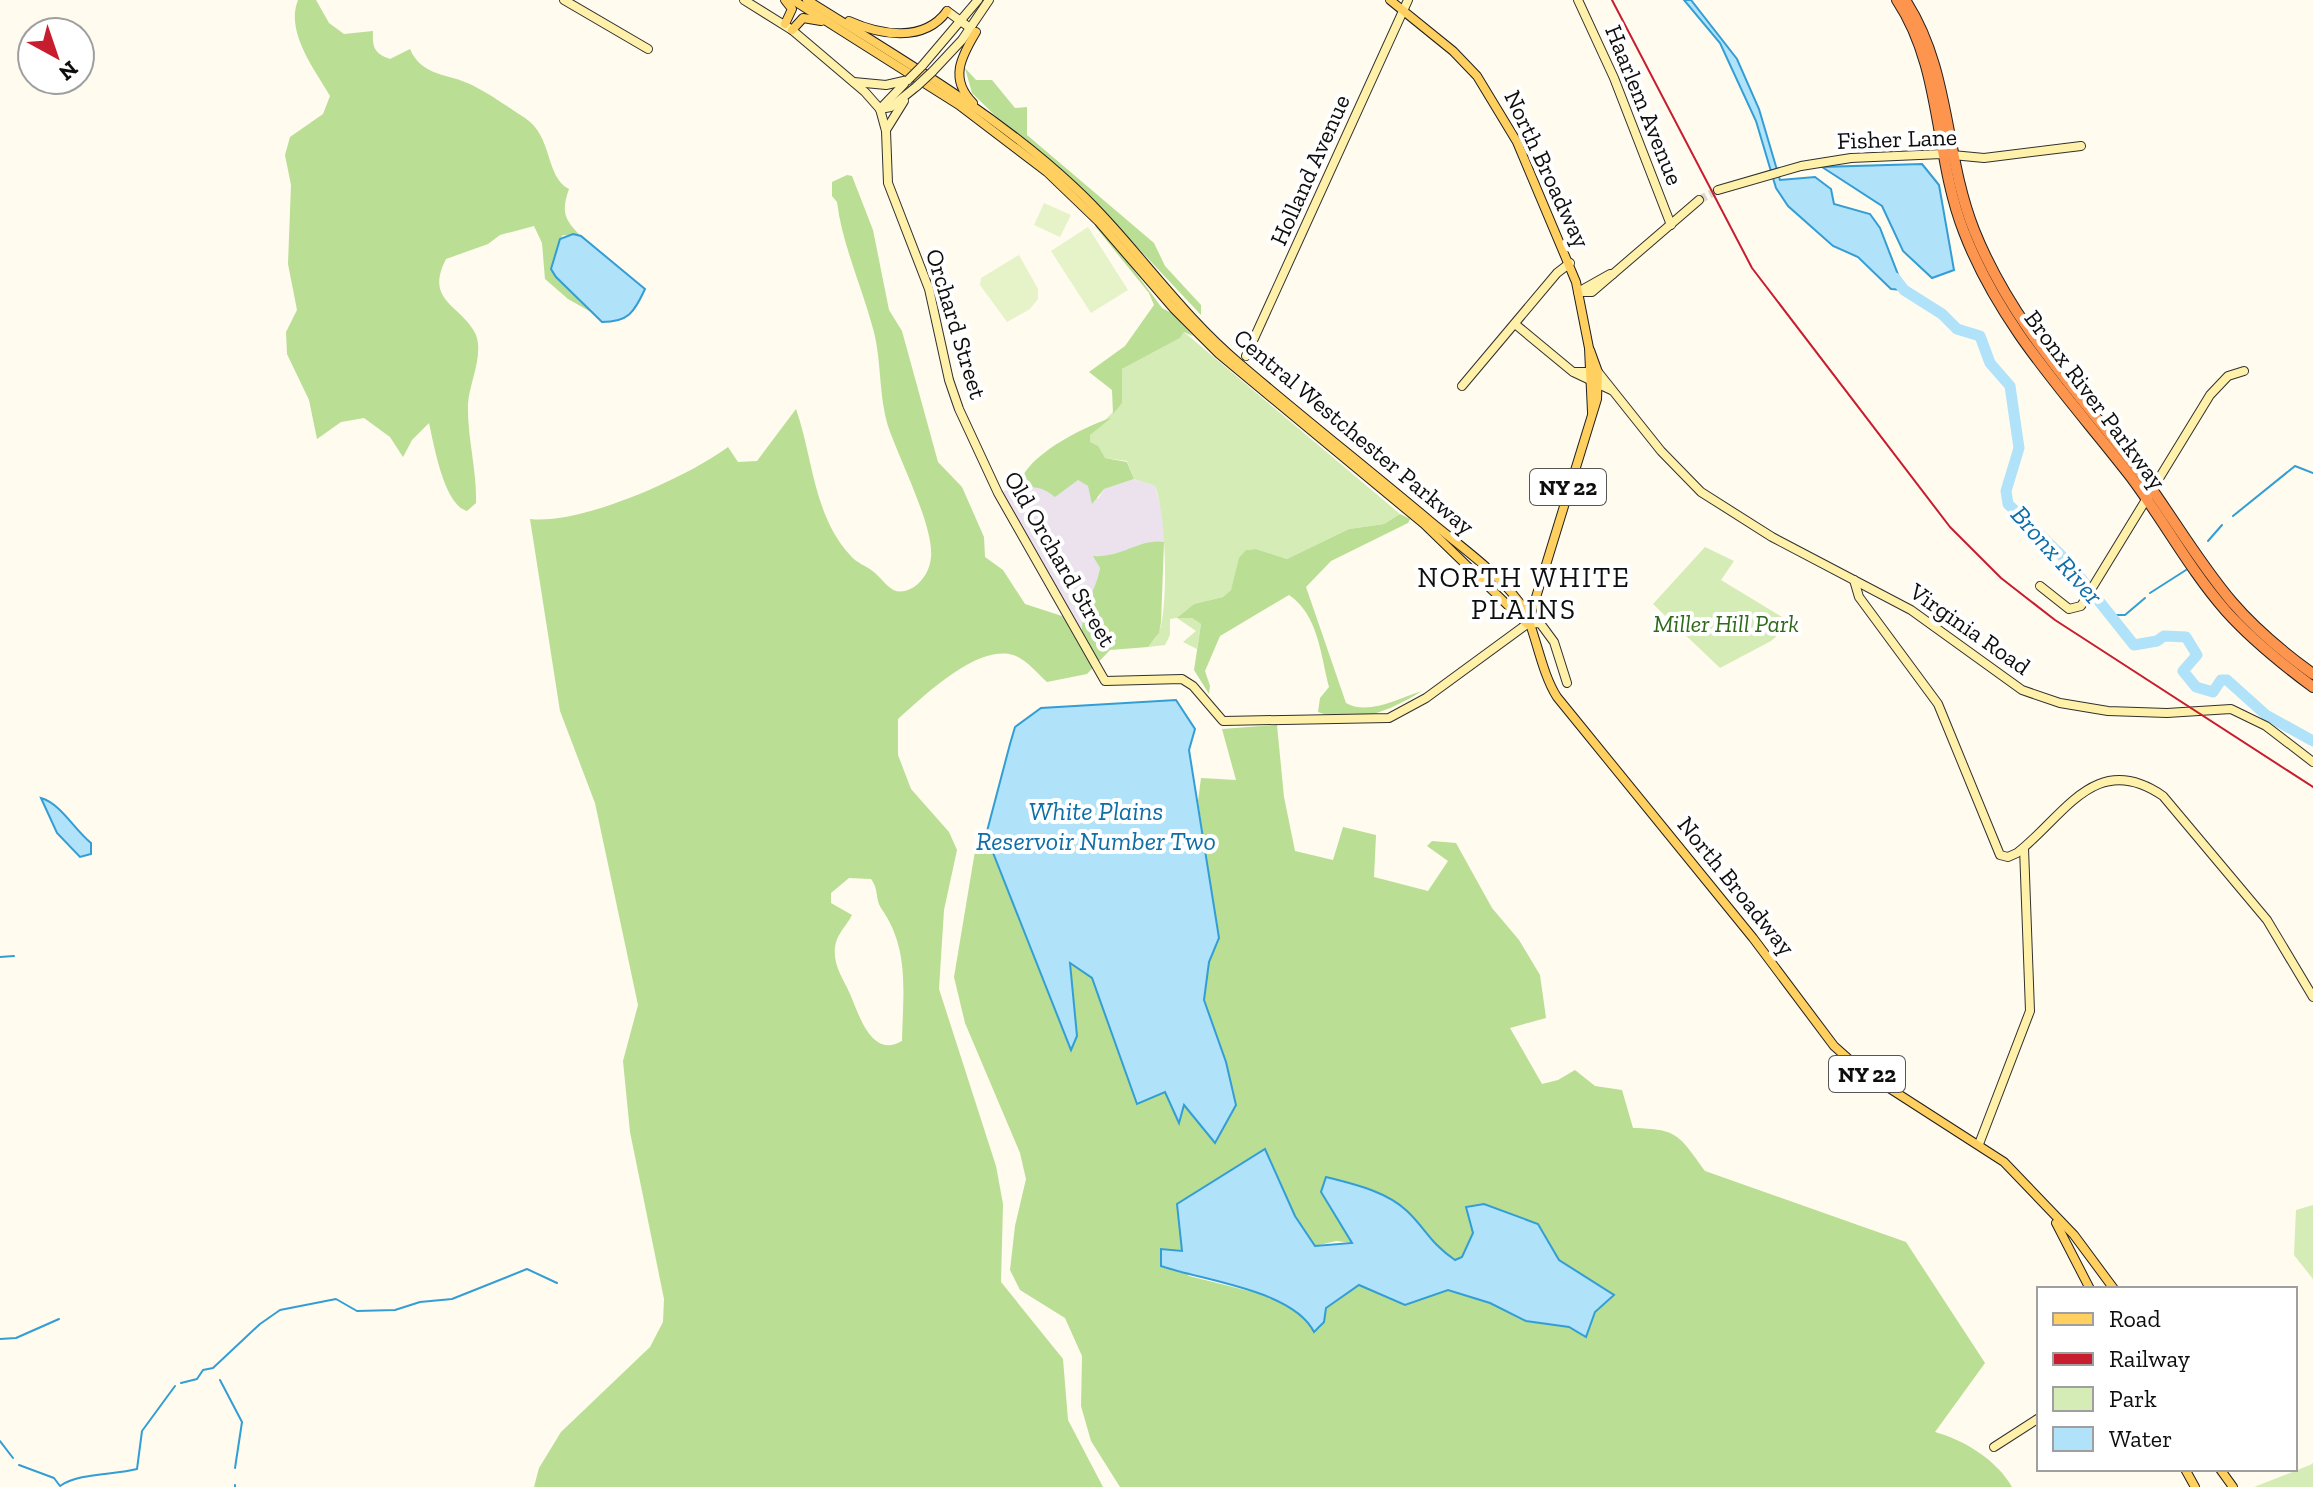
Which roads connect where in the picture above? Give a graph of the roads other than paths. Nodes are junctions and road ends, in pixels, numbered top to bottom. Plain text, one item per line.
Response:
1 (564, 0) edge
2 (744, 0) edge
3 (785, 0) edge
4 (793, 0) edge
5 (978, 0) edge
6 (989, 0) edge
7 (1390, 0) edge
8 (1408, 0) edge
9 (1578, 0) edge
10 (1897, 0) edge
11 (1905, 0) edge
12 (811, 2) edge
13 (947, 11) joint
14 (1404, 11) junction
15 (841, 21) junction
16 (962, 22) junction
17 (831, 23) junction
18 (788, 27) junction
19 (973, 30) junction
20 (648, 49) dead end
21 (908, 80) junction
22 (853, 81) junction
23 (905, 98) junction
24 (880, 109) junction
25 (1001, 127) junction
26 (886, 131) junction
27 (2081, 146) dead end
28 (1947, 154) junction
29 (1718, 190) tunnel mouth
30 (1699, 200) tunnel mouth
31 (1671, 225) junction
32 (1570, 263) junction
33 (1578, 292) junction
34 (1515, 324) junction
35 (1589, 348) junction
36 (1246, 356) dead end
37 (2244, 371) dead end
38 (1573, 372) junction
39 (1598, 372) junction
40 (1588, 379) junction
41 (1598, 383) junction
42 (1462, 386) dead end
43 (1611, 390) junction
44 (1592, 412) junction
45 (981, 456) joint
46 (2150, 495) junction
47 (1854, 580) junction
48 (2040, 586) dead end
49 (1527, 624) junction
50 (2313, 674) edge
51 (1567, 683) dead end
52 (2313, 687) edge
53 (2313, 762) edge
54 (2024, 848) junction
55 (2313, 997) edge
56 (1979, 1144) junction
57 (2054, 1219) junction
58 (2089, 1287) edge
59 (2113, 1287) edge
60 (2037, 1419) edge
61 (1994, 1447) dead end

1 - 20 street
2 - 18 street
3 - 18 main road
4 - 17 main road, Central Westchester Parkway
5 - 16 street
6 - 19 street
7 - 14 main road, North Broadway / NY 22
8 - 14 street, Holland Avenue
9 - 31 street, Haarlem Avenue
10 - 28 highway, Bronx River Parkway
11 - 28 highway, Bronx River Parkway
12 - 15 main road, Central Westchester Parkway
13 - 15 main road
13 - 16 street
14 - 32 main road, North Broadway / NY 22
14 - 36 street, Holland Avenue
15 - 25 main road, Central Westchester Parkway
16 - 19 street
16 - 21 street, bridge
17 - 18 main road
17 - 49 main road, Central Westchester Parkway
18 - 22 street
19 - 23 street, bridge
19 - 25 main road
21 - 22 street
21 - 24 street
22 - 24 street
23 - 24 street
23 - 26 street
24 - 26 street, Orchard Street
25 - 49 main road, Central Westchester Parkway
26 - 45 street, Orchard Street
27 - 28 street, Fisher Lane
28 - 29 street, Fisher Lane
28 - 46 highway, Bronx River Parkway
30 - 31 street
31 - 33 street
32 - 33 main road, North Broadway / NY 22
32 - 34 street
33 - 35 main road, North Broadway / NY 22
34 - 38 street
34 - 42 street
35 - 39 main road, North Broadway / NY 22
35 - 40 main road, North Broadway / NY 22
37 - 46 street
38 - 40 street
38 - 40 street
39 - 40 street
39 - 41 main road, North Broadway / NY 22
39 - 43 street, Virginia Road
40 - 41 street, Virginia Road
40 - 44 main road, North Broadway / NY 22
41 - 43 street, Virginia Road
41 - 44 main road, North Broadway / NY 22
43 - 47 street, Virginia Road
44 - 49 main road, North Broadway / NY 22
45 - 49 street, Old Orchard Street
46 - 48 street
46 - 50 highway, Bronx River Parkway
46 - 52 highway, Bronx River Parkway
47 - 53 street, Virginia Road
47 - 54 street
49 - 51 street
49 - 56 main road, North Broadway / NY 22
54 - 55 street
54 - 56 street
56 - 57 main road, North Broadway / NY 22
57 - 58 main road, NY 22
57 - 59 main road, North Broadway
60 - 61 street

